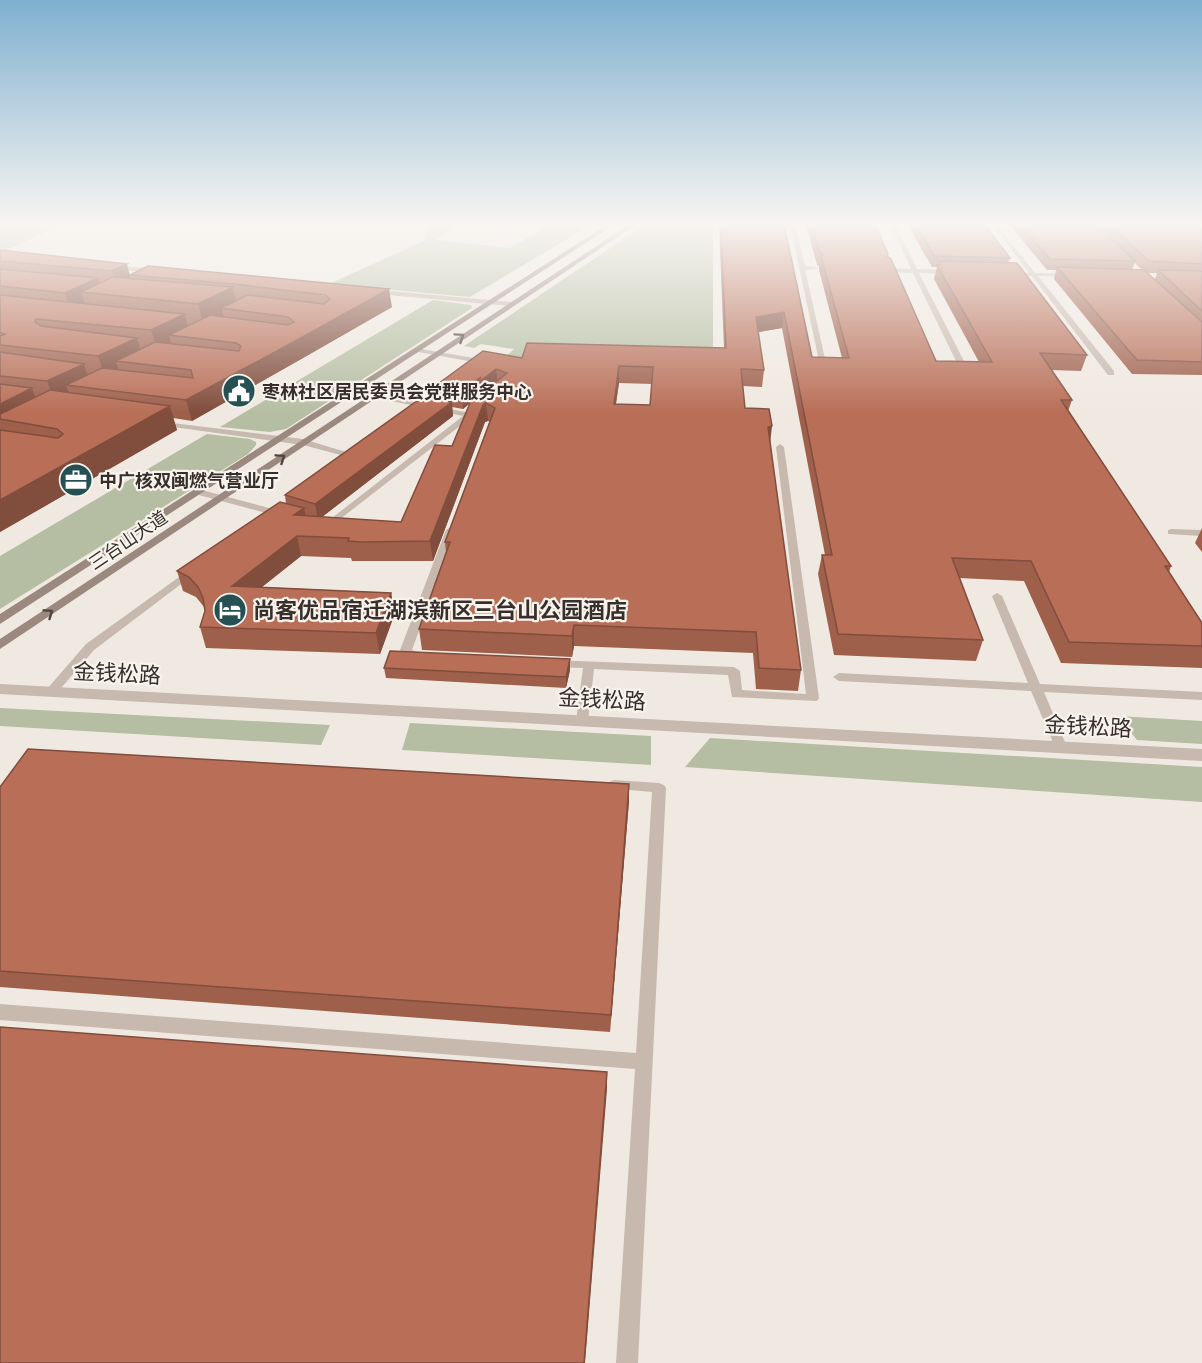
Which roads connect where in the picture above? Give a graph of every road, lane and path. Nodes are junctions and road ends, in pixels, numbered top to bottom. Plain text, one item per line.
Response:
1 (513, 288) edge
2 (535, 288) edge
3 (806, 288) edge
4 (924, 288) edge
5 (1045, 288) edge
6 (364, 290) edge
7 (491, 302) junction
8 (510, 304) junction
9 (417, 350) junction
10 (436, 353) junction
11 (823, 361) edge
12 (962, 364) edge
13 (472, 368) edge
14 (1111, 373) dead end
15 (353, 392) junction
16 (373, 396) junction
17 (147, 421) edge
18 (280, 439) junction
19 (303, 442) junction
20 (780, 447) dead end
21 (343, 461) edge
22 (198, 492) junction
23 (220, 498) junction
24 (282, 506) edge
25 (273, 512) junction
26 (457, 515) edge
27 (294, 518) edge
28 (264, 519) edge
29 (316, 524) edge
30 (1171, 532) dead end
31 (1202, 533) edge
32 (199, 566) edge
33 (998, 596) dead end
34 (0, 620) edge
35 (0, 645) edge
36 (435, 657) edge
37 (542, 663) edge
38 (589, 665) junction
39 (839, 677) dead end
40 (1036, 687) junction
41 (0, 689) edge
42 (51, 692) junction
43 (1202, 696) edge
44 (582, 721) junction
45 (1062, 747) junction
46 (1202, 755) edge
47 (600, 784) edge
48 (0, 1012) edge
49 (644, 1062) junction
50 (627, 1363) edge

1 - 7 main road, 三台山大道
2 - 8 main road, 三台山大道
3 - 11 lane
4 - 12 lane
5 - 14 lane
6 - 7 street
7 - 8 street
7 - 9 main road, 三台山大道
10 -> 8 main road, 三台山大道
9 - 10 lane
9 - 15 main road, 三台山大道
10 - 13 lane
10 - 16 main road, 三台山大道
15 - 16 lane
15 - 18 main road, 三台山大道
16 - 19 main road, 三台山大道
16 - 29 lane
17 - 18 lane
18 - 19 lane
18 - 22 main road, 三台山大道
19 - 21 lane
23 -> 19 main road, 三台山大道
20 - 38 lane
22 - 23 lane
22 - 34 main road, 三台山大道
23 - 25 lane
35 -> 23 main road, 三台山大道
24 - 25 lane
25 - 27 lane
25 - 28 lane
26 - 36 lane
30 - 31 lane
32 - 42 lane
33 - 40 lane
37 - 38 lane
38 - 44 lane
39 - 40 lane
40 - 43 lane
40 - 45 lane
41 - 42 street, 金钱松路
42 - 44 street, 金钱松路
44 - 45 street, 金钱松路
45 - 46 street, 金钱松路
47 - 49 lane
48 - 49 lane
49 - 50 lane

